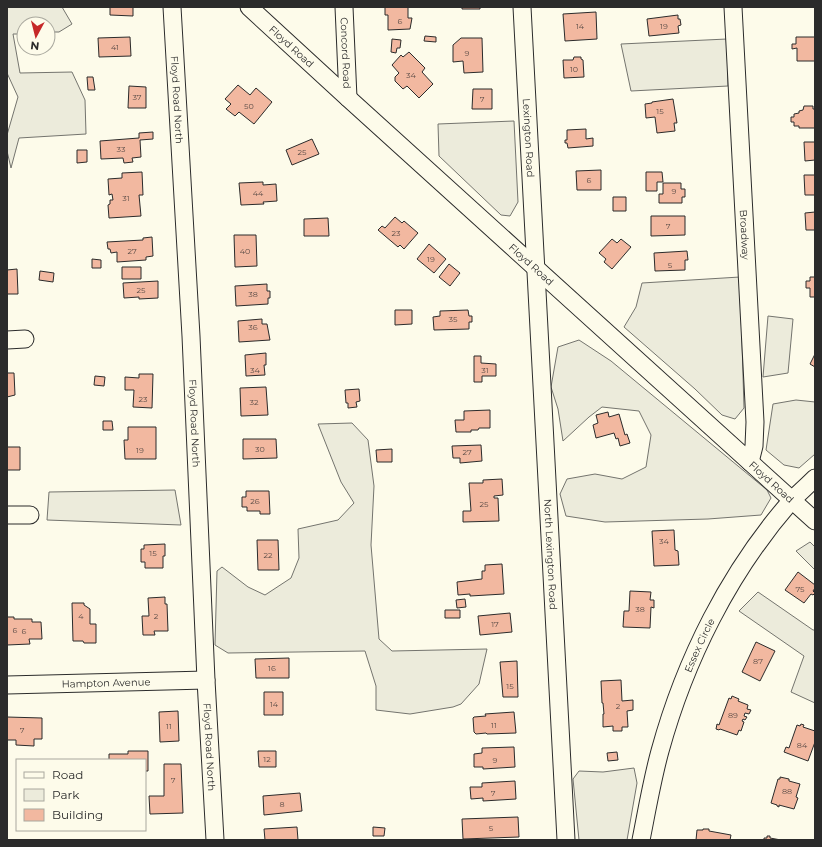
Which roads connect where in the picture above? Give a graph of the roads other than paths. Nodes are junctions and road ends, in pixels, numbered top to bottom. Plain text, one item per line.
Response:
1 (172, 7) edge
2 (249, 7) edge
3 (344, 7) edge
4 (522, 7) edge
5 (733, 7) edge
6 (348, 98) junction
7 (535, 269) junction
8 (25, 339) dead end
9 (7, 340) edge
10 (750, 462) junction
11 (815, 478) edge
12 (792, 500) junction
13 (7, 515) edge
14 (30, 515) dead end
15 (815, 521) edge
16 (206, 680) junction
17 (7, 685) edge
18 (215, 840) edge
19 (566, 840) edge
20 (641, 840) edge

1 - 16 street, Floyd Road North
2 - 6 street, Floyd Road
3 - 6 street, Concord Road
4 - 7 street, Lexington Road
5 - 10 street, Broadway
6 - 7 street, Floyd Road
7 - 10 street, Floyd Road
7 - 19 street, North Lexington Road
8 - 9 street
10 - 12 street, Floyd Road
11 - 12 street, Essex Circle
12 - 15 street, Floyd Road
12 - 20 street, Essex Circle
13 - 14 street
16 - 17 street, Hampton Avenue
16 - 18 street, Floyd Road North

